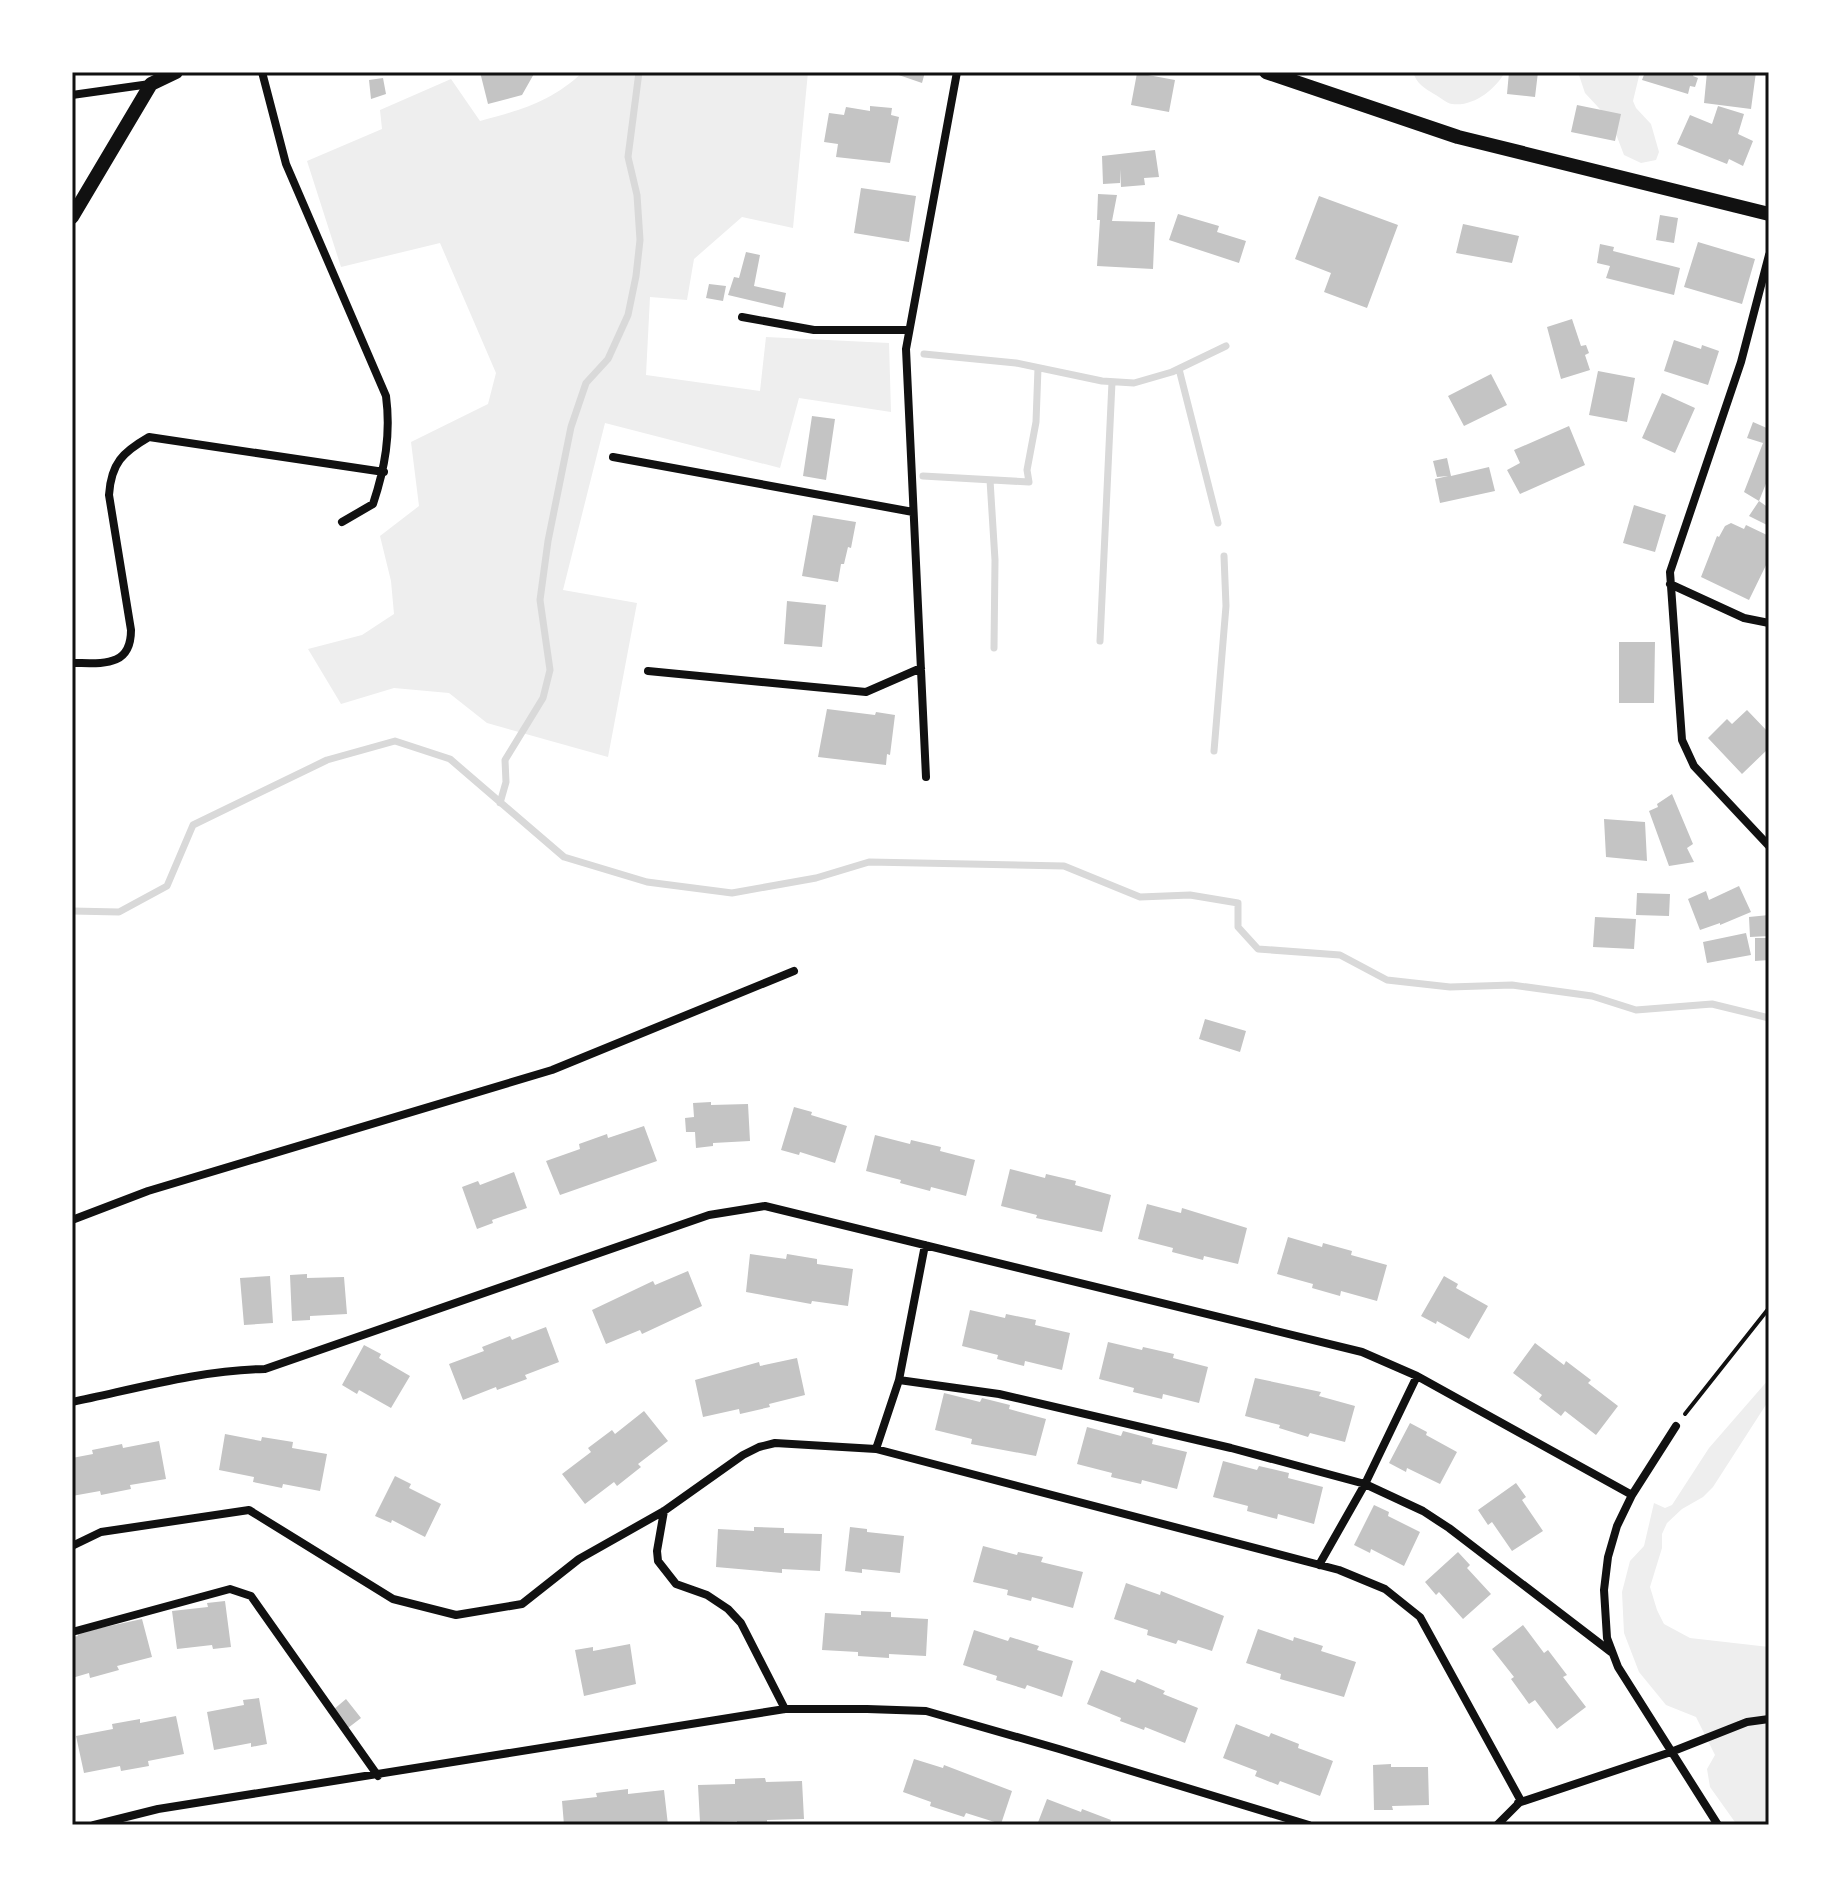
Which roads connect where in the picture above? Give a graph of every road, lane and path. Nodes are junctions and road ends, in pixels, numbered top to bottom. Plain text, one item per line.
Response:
1 (176, 72) edge
2 (262, 72) edge
3 (957, 72) edge
4 (1266, 72) edge
5 (151, 84) junction
6 (72, 95) edge
7 (1769, 214) edge
8 (72, 217) edge
9 (1769, 255) edge
10 (742, 317) dead end
11 (908, 330) junction
12 (613, 457) dead end
13 (384, 472) junction
14 (913, 512) junction
15 (342, 522) dead end
16 (1670, 584) junction
17 (1769, 623) edge
18 (72, 663) edge
19 (921, 668) junction
20 (648, 671) dead end
21 (926, 777) dead end
22 (1769, 846) edge
23 (794, 971) dead end
24 (72, 1220) edge
25 (925, 1245) junction
26 (1769, 1308) edge
27 (1417, 1376) junction
28 (899, 1380) junction
29 (72, 1402) edge
30 (1676, 1426) joint
31 (876, 1449) junction
32 (1365, 1484) junction
33 (1632, 1495) junction
34 (664, 1511) junction
35 (72, 1546) edge
36 (1319, 1565) junction
37 (72, 1632) edge
38 (1611, 1652) junction
39 (785, 1709) junction
40 (1769, 1719) edge
41 (1671, 1752) junction
42 (378, 1776) junction
43 (1521, 1801) junction
44 (94, 1825) edge
45 (1309, 1825) edge
46 (1488, 1825) edge
47 (1497, 1825) edge
48 (1718, 1825) edge

1 - 5 street
2 - 13 street
3 - 11 street
4 - 7 street
5 - 6 street
5 - 8 street
9 - 16 street
10 - 11 street
11 - 14 street
12 - 14 street
13 - 15 street
13 - 18 street
14 - 19 street
16 - 17 street
16 - 22 street
19 - 20 street
19 - 21 street
23 - 24 street
25 - 27 street
25 - 28 street
25 - 29 street
26 - 30 path
27 - 32 street
27 - 33 street
28 - 31 street
28 - 32 street
30 - 33 street
31 - 34 street
31 - 36 street
32 - 36 street
32 - 38 street
33 - 38 street
34 - 35 street
34 - 39 street
36 - 43 street
37 - 42 street
38 - 41 street
39 - 42 street
39 - 45 street
40 - 41 street
41 - 43 street
41 - 48 street
42 - 44 street
43 - 46 street
43 - 47 street

